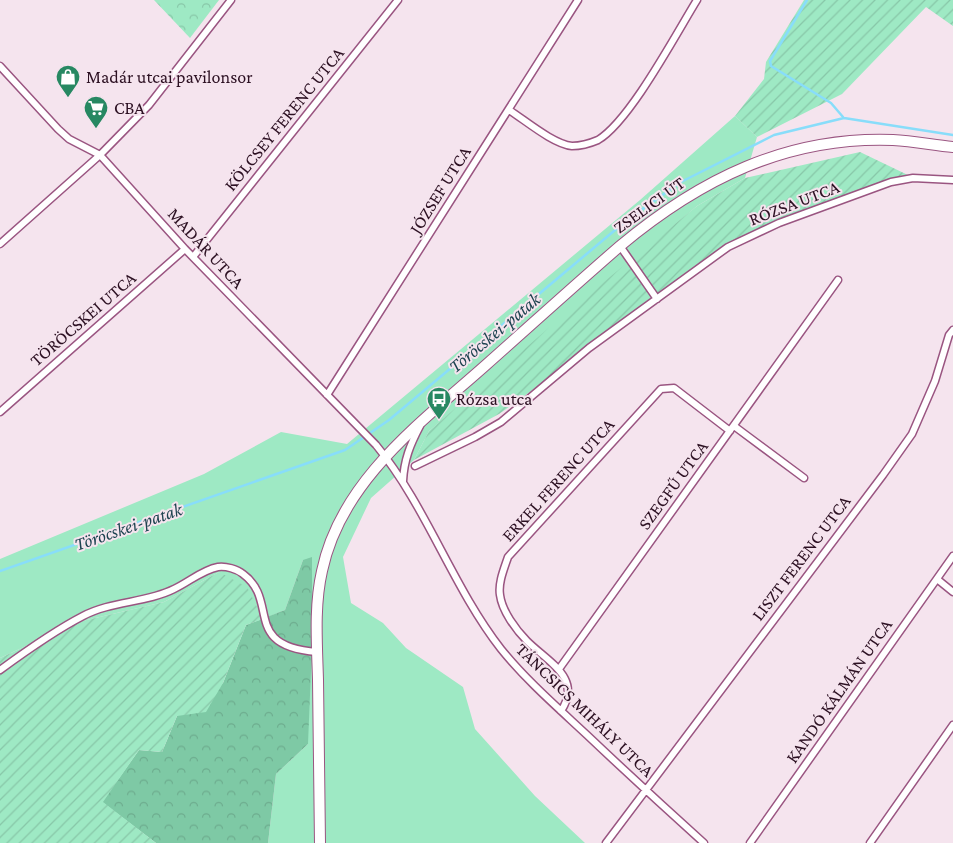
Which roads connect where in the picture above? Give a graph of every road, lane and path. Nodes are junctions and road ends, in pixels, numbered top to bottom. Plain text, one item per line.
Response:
1 (231, 0) edge
2 (398, 0) edge
3 (578, 0) edge
4 (697, 0) edge
5 (0, 66) edge
6 (509, 110) junction
7 (953, 148) edge
8 (100, 155) junction
9 (953, 180) edge
10 (1, 243) edge
11 (620, 246) junction
12 (185, 249) junction
13 (193, 257) junction
14 (838, 280) dead end
15 (657, 299) junction
16 (953, 330) edge
17 (327, 395) junction
18 (0, 412) edge
19 (421, 422) junction
20 (732, 428) junction
21 (386, 456) junction
22 (415, 466) dead end
23 (804, 478) dead end
24 (403, 481) junction
25 (953, 556) edge
26 (937, 579) junction
27 (953, 592) edge
28 (317, 652) junction
29 (559, 669) junction
30 (0, 670) edge
31 (561, 712) junction
32 (953, 725) edge
33 (645, 790) junction
34 (320, 843) edge
35 (606, 843) edge
36 (704, 843) edge
37 (750, 843) edge
38 (870, 843) edge

1 - 8 street
2 - 13 street, KÖLCSEY FERENC UTCA
3 - 6 street, JÓZSEF UTCA
4 - 6 street
5 - 8 street, MADÁR UTCA
6 - 17 street, JÓZSEF UTCA
7 - 11 main road, ZSELICI ÚT
8 - 10 street
8 - 12 street, MADÁR UTCA
9 - 15 street, RÓZSA UTCA
11 - 15 street
11 - 19 main road, ZSELICI ÚT
12 - 13 street, MADÁR UTCA
12 - 18 street, TÖRÖCSKEI UTCA
13 - 17 street, MADÁR UTCA
14 - 20 street, SZEGFŰ UTCA
15 - 22 street, RÓZSA UTCA
16 - 33 street, LISZT FERENC UTCA
17 - 21 street, MADÁR UTCA
19 - 21 main road, ZSELICI ÚT
19 - 24 street
20 - 23 street
20 - 29 street, SZEGFŰ UTCA
20 - 29 street, ERKEL FERENC UTCA
21 - 24 street, TÁNCSICS MIHÁLY UTCA
21 - 28 main road, ZSELICI ÚT
24 - 31 street, TÁNCSICS MIHÁLY UTCA
25 - 26 street, KANDÓ KÁLMÁN UTCA
26 - 27 street
26 - 37 street, KANDÓ KÁLMÁN UTCA
28 - 30 street
28 - 34 main road, ZSELICI ÚT
29 - 31 street
31 - 33 street, TÁNCSICS MIHÁLY UTCA
32 - 38 street
33 - 35 street, LISZT FERENC UTCA
33 - 36 street, TÁNCSICS MIHÁLY UTCA

